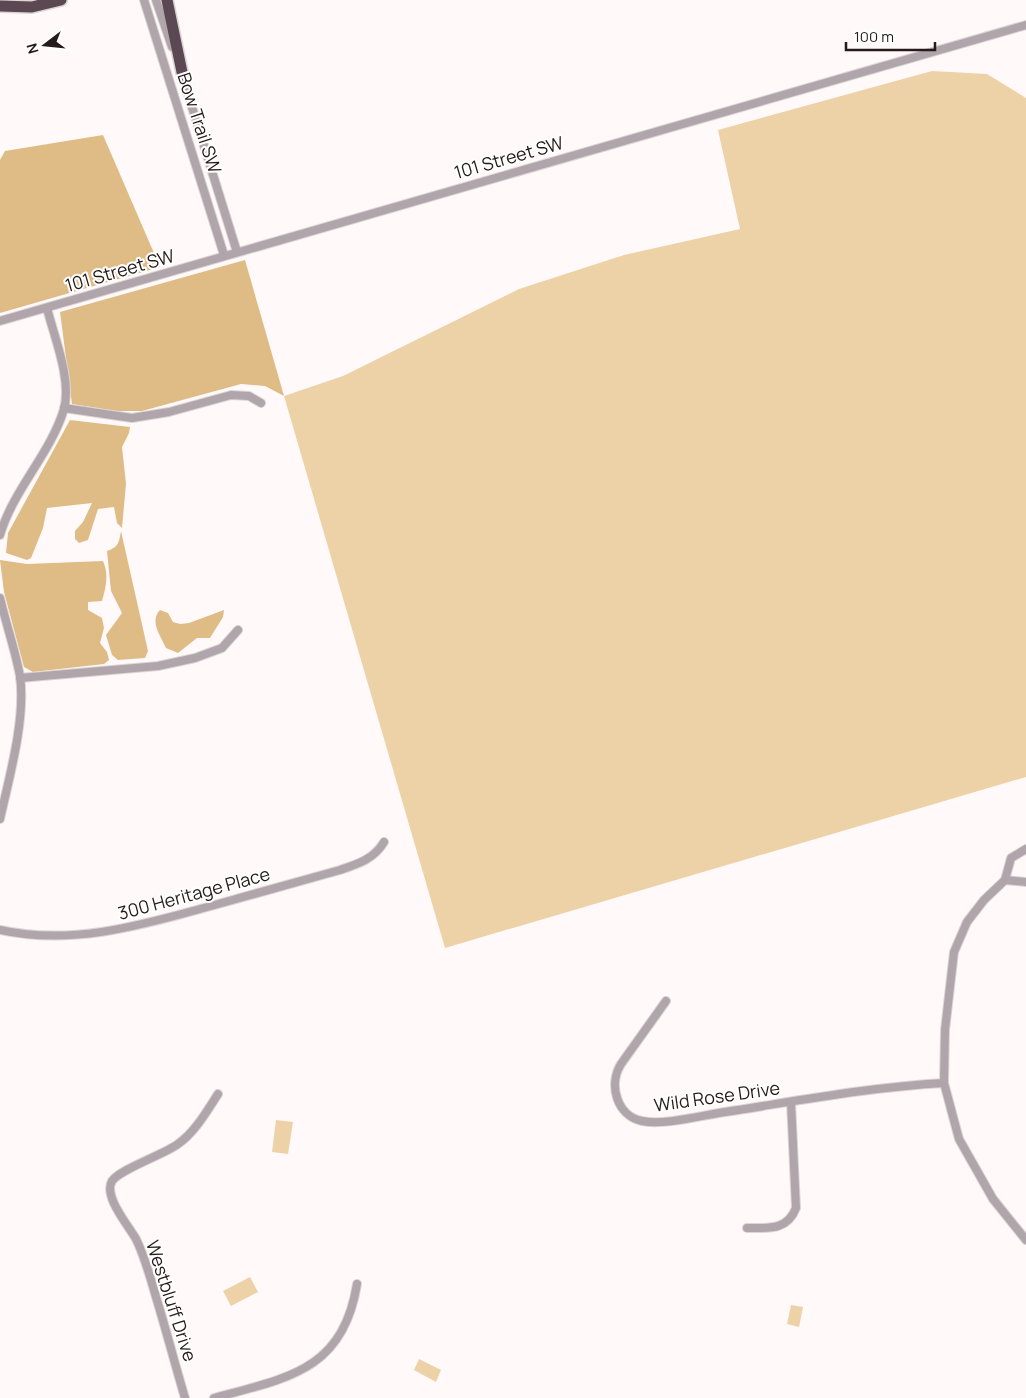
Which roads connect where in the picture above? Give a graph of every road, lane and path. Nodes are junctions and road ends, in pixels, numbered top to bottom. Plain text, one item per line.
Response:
1 (61, 0) edge
2 (144, 0) edge
3 (156, 0) edge
4 (167, 0) edge
5 (0, 6) edge
6 (1026, 26) edge
7 (182, 77) junction
8 (237, 252) junction
9 (224, 255) junction
10 (47, 308) junction
11 (0, 321) edge
12 (261, 403) dead end
13 (64, 408) junction
14 (0, 535) edge
15 (0, 598) edge
16 (238, 630) dead end
17 (20, 678) junction
18 (0, 820) edge
19 (384, 842) dead end
20 (1026, 849) edge
21 (1005, 880) junction
22 (1026, 882) edge
23 (0, 930) edge
24 (666, 1001) dead end
25 (944, 1083) junction
26 (218, 1094) dead end
27 (790, 1102) junction
28 (747, 1228) dead end
29 (1026, 1240) edge
30 (357, 1284) dead end
31 (185, 1398) edge
32 (214, 1398) edge

1 - 5 highway
2 - 9 street, Bow Trail SW
3 - 7 street, Bow Trail SW
4 - 7 highway
6 - 8 street, 101 Street SW
7 - 8 street, Bow Trail SW
8 - 9 street, 101 Street SW
9 - 10 street, 101 Street SW
10 - 11 street, 101 Street SW
10 - 13 street
12 - 13 street
13 - 14 street
15 - 17 street
16 - 17 street
17 - 18 street
19 - 23 street, 300 Heritage Place
20 - 21 street
21 - 22 street
21 - 25 street
24 - 27 street, Wild Rose Drive
25 - 27 street, Wild Rose Drive
25 - 29 street
26 - 31 street, Westbluff Drive
27 - 28 street
30 - 32 street

